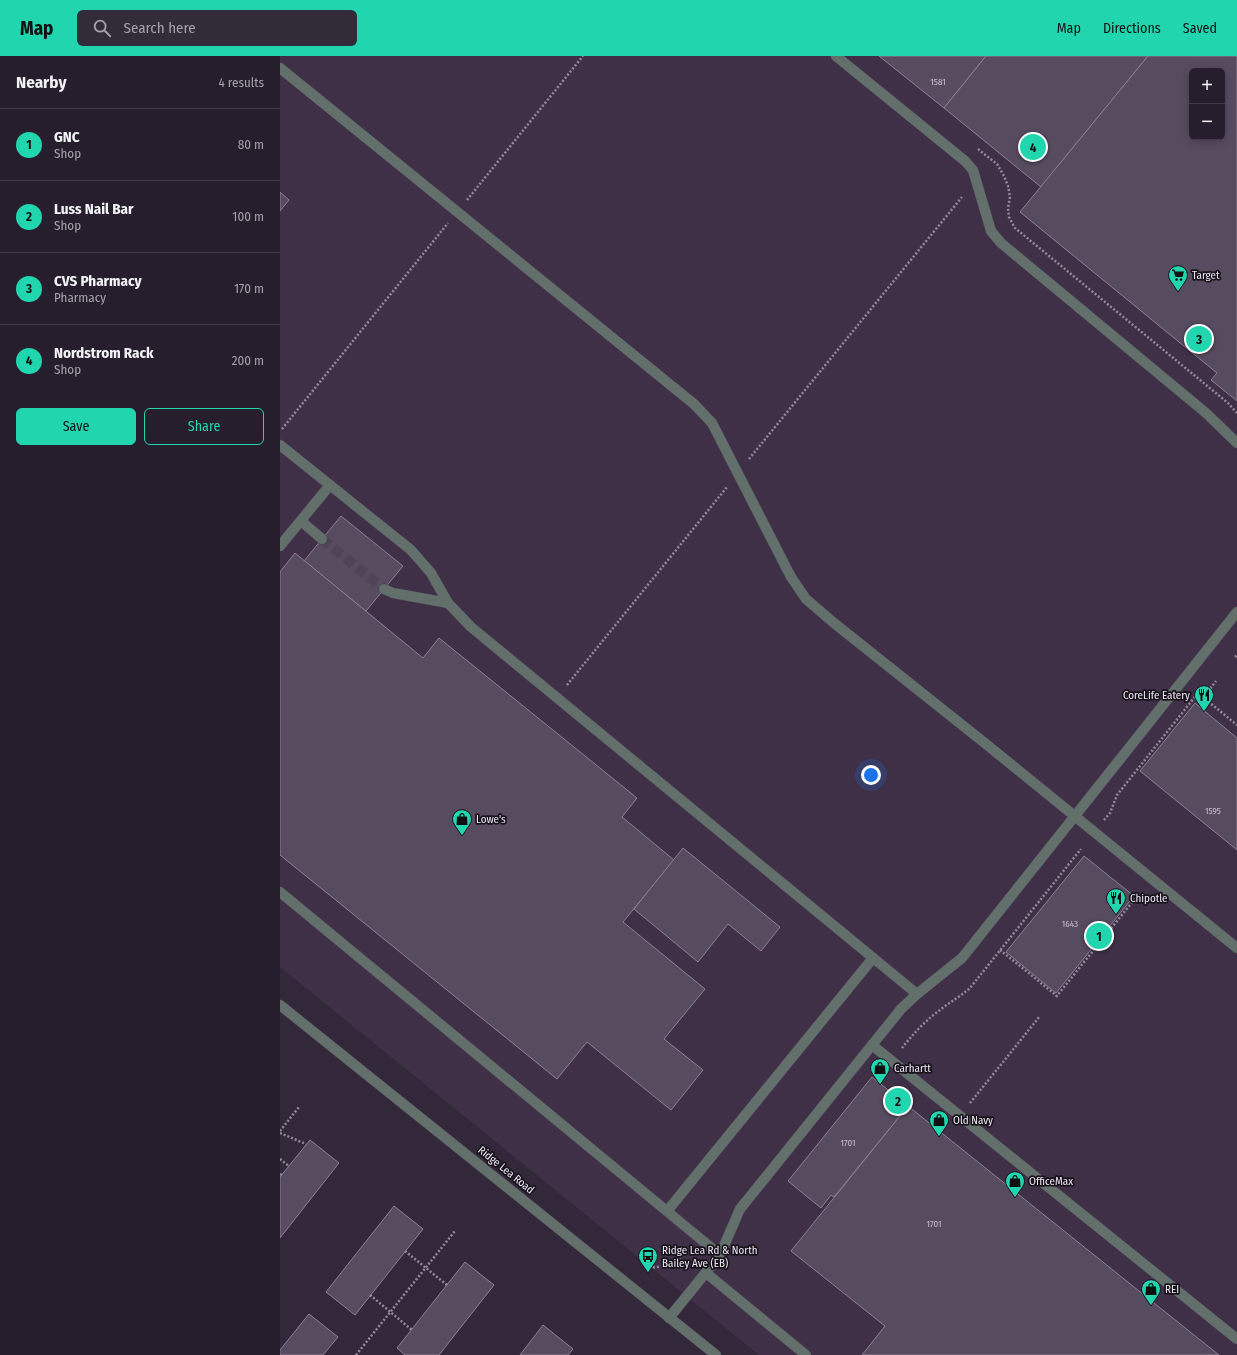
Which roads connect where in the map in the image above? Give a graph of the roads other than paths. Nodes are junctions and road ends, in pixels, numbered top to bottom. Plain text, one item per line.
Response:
1 (836, 56) edge
2 (280, 68) edge
3 (1237, 443) edge
4 (280, 445) edge
5 (330, 485) junction
6 (300, 521) junction
7 (322, 539) tunnel mouth
8 (280, 546) edge
9 (384, 589) tunnel mouth
10 (448, 603) junction
11 (1237, 612) edge
12 (1075, 817) junction
13 (280, 892) edge
14 (1237, 948) edge
15 (873, 958) junction
16 (917, 994) junction
17 (280, 1005) edge
18 (872, 1045) junction
19 (668, 1210) junction
20 (720, 1255) junction
21 (706, 1274) junction
22 (669, 1318) junction
23 (1237, 1339) edge
24 (716, 1355) edge
25 (806, 1355) edge

1 - 3 street
2 - 12 street
4 - 5 street
5 - 6 street
5 - 10 street
6 - 7 street
6 - 8 street
9 - 10 street
10 - 15 street
11 - 12 street
12 - 14 street
12 - 16 street
13 - 19 street
15 - 16 street
15 - 19 street
16 - 18 street
17 - 22 street, Ridge Lea Road
18 - 20 street
18 - 23 street
19 - 20 street
20 - 21 street
21 - 22 street
21 - 25 street
22 - 24 street, Ridge Lea Road

